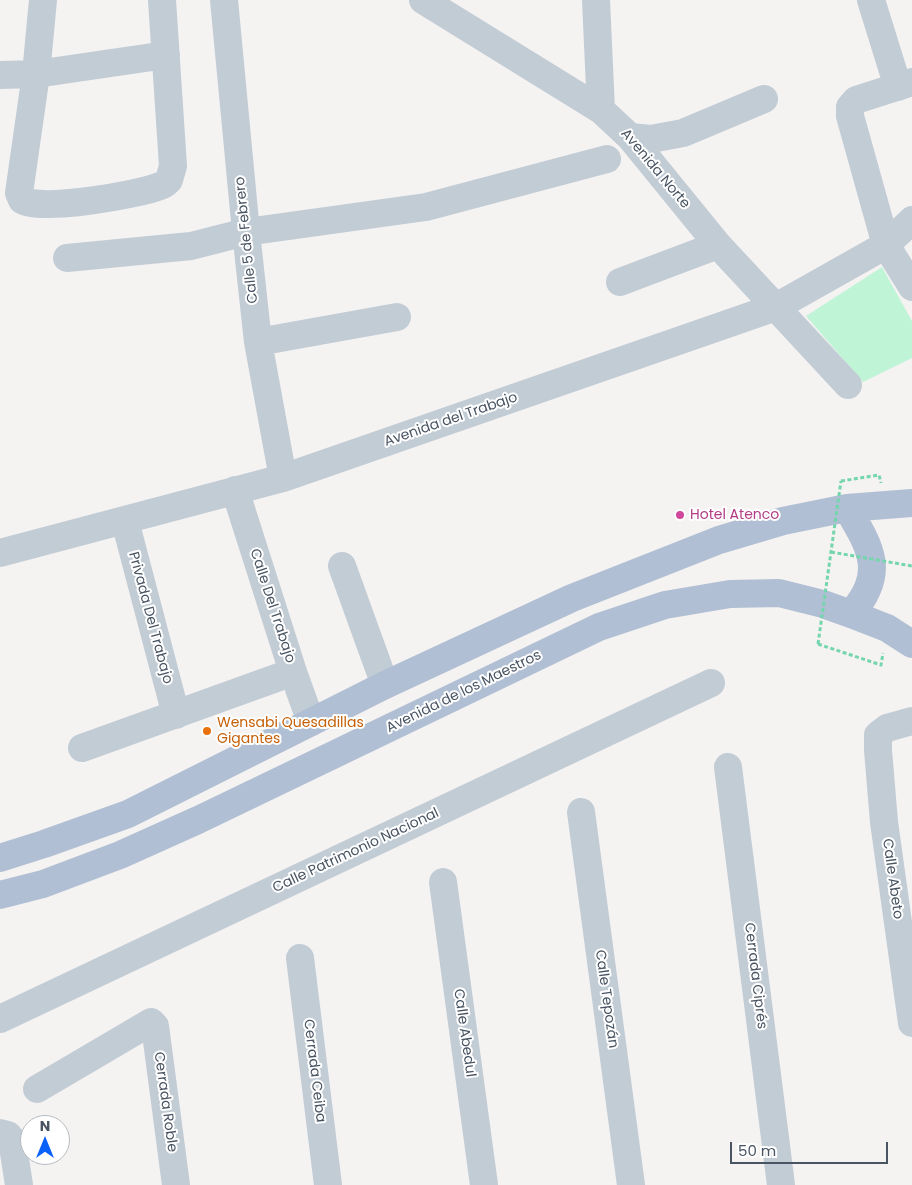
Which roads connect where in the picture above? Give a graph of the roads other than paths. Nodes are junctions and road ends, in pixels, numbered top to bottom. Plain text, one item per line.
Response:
1 (43, 0) edge
2 (162, 0) edge
3 (224, 0) edge
4 (423, 0) edge
5 (596, 0) edge
6 (871, 0) edge
7 (166, 55) junction
8 (36, 74) junction
9 (0, 75) edge
10 (905, 85) edge
11 (764, 99) dead end
12 (602, 110) junction
13 (630, 136) junction
14 (607, 159) dead end
15 (912, 220) edge
16 (246, 232) junction
17 (718, 244) junction
18 (886, 245) junction
19 (67, 258) dead end
20 (620, 282) dead end
21 (912, 286) edge
22 (776, 307) junction
23 (397, 317) dead end
24 (258, 342) junction
25 (848, 385) dead end
26 (283, 478) junction
27 (235, 490) junction
28 (912, 503) edge
29 (848, 508) junction
30 (125, 521) junction
31 (0, 553) edge
32 (342, 566) dead end
33 (851, 614) junction
34 (912, 644) edge
35 (293, 672) junction
36 (711, 683) dead end
37 (386, 685) junction
38 (176, 716) junction
39 (912, 720) edge
40 (311, 722) junction
41 (82, 748) dead end
42 (728, 767) dead end
43 (581, 812) dead end
44 (0, 858) edge
45 (443, 882) dead end
46 (0, 895) edge
47 (300, 958) dead end
48 (0, 1019) edge
49 (912, 1023) edge
50 (37, 1089) dead end
51 (6, 1136) edge
52 (19, 1185) edge
53 (176, 1185) edge
54 (328, 1185) edge
55 (484, 1185) edge
56 (632, 1185) edge
57 (781, 1185) edge

1 - 8 street
2 - 7 street
3 - 16 street, Calle 5 de Febrero
4 - 12 street, Avenida Norte
5 - 12 street
6 - 10 street
7 - 8 street
7 - 8 street
8 - 9 street
10 - 18 street
11 - 13 street
12 - 13 street, Avenida Norte
13 - 17 street, Avenida Norte
14 - 16 street
15 - 18 street, Avenida del Trabajo
16 - 19 street
16 - 24 street, Calle 5 de Febrero
17 - 20 street
17 - 22 street, Avenida Norte
18 - 21 street
18 - 22 street, Avenida del Trabajo
22 - 25 street, Avenida Norte
22 - 26 street, Avenida del Trabajo
23 - 24 street
24 - 26 street, Calle 5 de Febrero
26 - 27 street, Avenida del Trabajo
27 - 30 street, Avenida del Trabajo
27 - 35 street, Calle Del Trabajo
28 - 29 main road
29 - 33 main road
29 - 37 main road
30 - 31 street, Avenida del Trabajo
30 - 38 street, Privada Del Trabajo
32 - 37 street
33 - 34 main road, Avenida de los Maestros
33 - 46 main road, Avenida de los Maestros
35 - 38 street
35 - 40 street, Calle Del Trabajo
36 - 48 street, Calle Patrimonio Nacional
37 - 40 main road
38 - 41 street
39 - 49 street, Calle Abeto
40 - 44 main road
42 - 57 street, Cerrada Ciprés
43 - 56 street, Calle Tepozán
45 - 55 street, Calle Abedul
47 - 54 street, Cerrada Ceiba
50 - 53 street, Cerrada Roble
51 - 52 street

